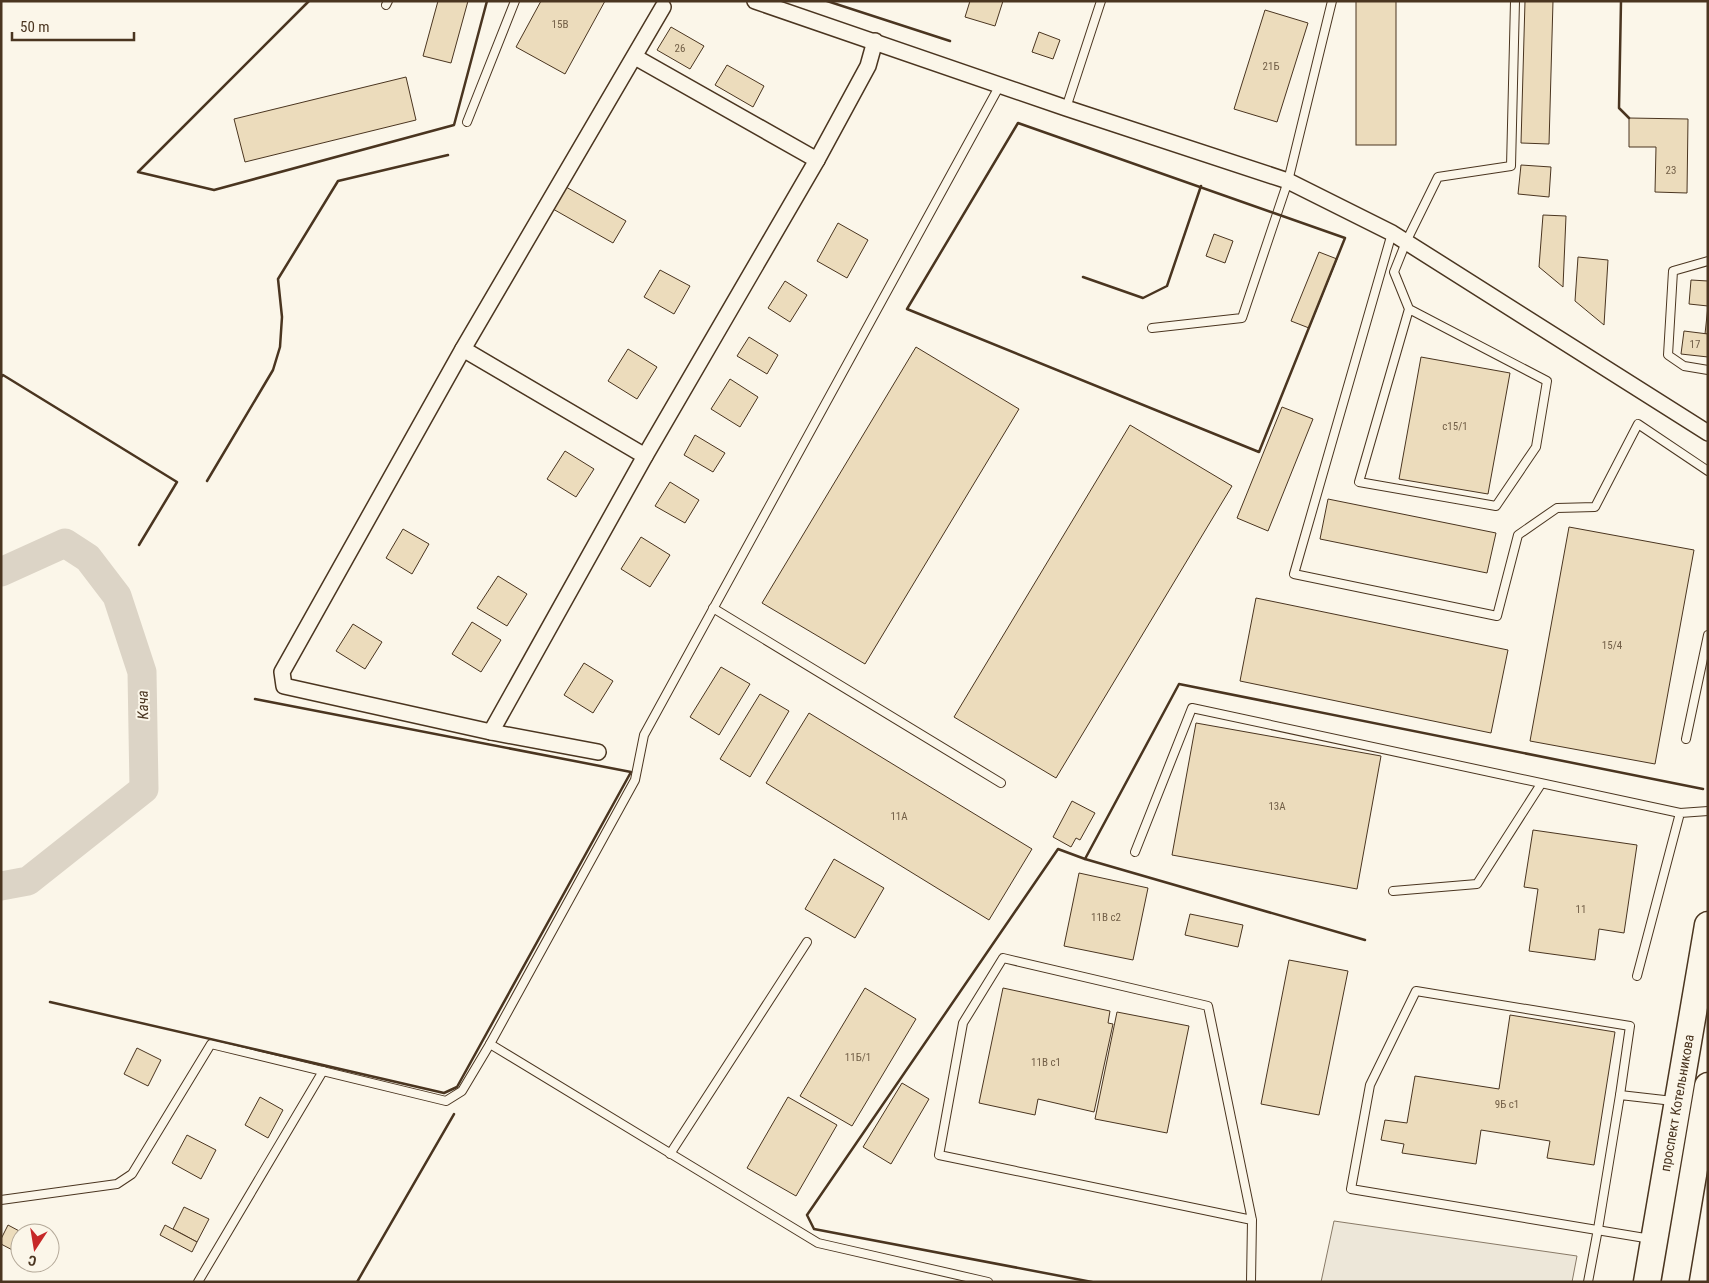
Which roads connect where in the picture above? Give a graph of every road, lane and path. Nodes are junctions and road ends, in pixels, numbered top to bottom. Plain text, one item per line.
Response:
1 (515, 1) edge
2 (755, 1) edge
3 (1101, 1) edge
4 (1332, 1) edge
5 (1515, 1) edge
6 (663, 7) dead end
7 (875, 41) junction
8 (636, 56) junction
9 (1000, 85) junction
10 (1066, 108) junction
11 (467, 122) dead end
12 (817, 160) junction
13 (1288, 181) junction
14 (1392, 232) junction
15 (1406, 242) junction
16 (1708, 262) edge
17 (1409, 309) junction
18 (1152, 328) dead end
19 (463, 349) junction
20 (1708, 370) edge
21 (1708, 433) edge
22 (645, 456) junction
23 (1708, 471) edge
24 (713, 608) junction
25 (1708, 635) edge
26 (491, 732) junction
27 (1686, 739) dead end
28 (598, 752) dead end
29 (1001, 783) dead end
30 (1541, 784) junction
31 (1708, 811) edge
32 (1680, 813) junction
33 (1135, 852) dead end
34 (1393, 891) dead end
35 (1708, 925) edge
36 (807, 942) dead end
37 (1637, 976) dead end
38 (490, 1044) junction
39 (323, 1071) junction
40 (1708, 1086) edge
41 (1620, 1095) junction
42 (1678, 1101) junction
43 (670, 1154) junction
44 (1, 1200) edge
45 (1252, 1220) junction
46 (1598, 1229) junction
47 (1654, 1239) junction
48 (198, 1282) edge
49 (988, 1282) edge
50 (1251, 1282) edge
51 (1588, 1282) edge
52 (1647, 1282) edge
53 (1675, 1282) edge

1 - 11 lane
2 - 7 street
3 - 10 lane
4 - 13 lane
5 - 15 lane
6 - 8 street
7 - 9 street
7 - 12 street
8 - 12 street
8 - 19 street
9 - 10 street
9 - 24 lane
10 - 13 street
12 - 22 street
13 - 14 street
13 - 18 lane
14 - 15 street
14 - 23 lane
15 - 17 lane
15 - 21 street
16 - 20 lane
17 - 17 lane
19 - 22 street
19 - 26 street
22 - 26 street
24 - 29 lane
24 - 38 lane
25 - 27 lane
26 - 28 street
30 - 32 lane
30 - 33 lane
30 - 34 lane
31 - 32 lane
32 - 37 lane
35 - 42 highway, проспект Котельникова
36 - 43 lane
38 - 39 lane
38 - 43 lane
39 - 44 lane
39 - 48 lane
40 - 53 highway, проспект Котельникова
41 - 42 lane
41 - 46 lane
41 - 46 lane
42 - 47 highway, проспект Котельникова
43 - 49 lane
45 - 45 lane
45 - 50 lane
46 - 47 lane
46 - 51 lane
47 - 52 highway, проспект Котельникова

